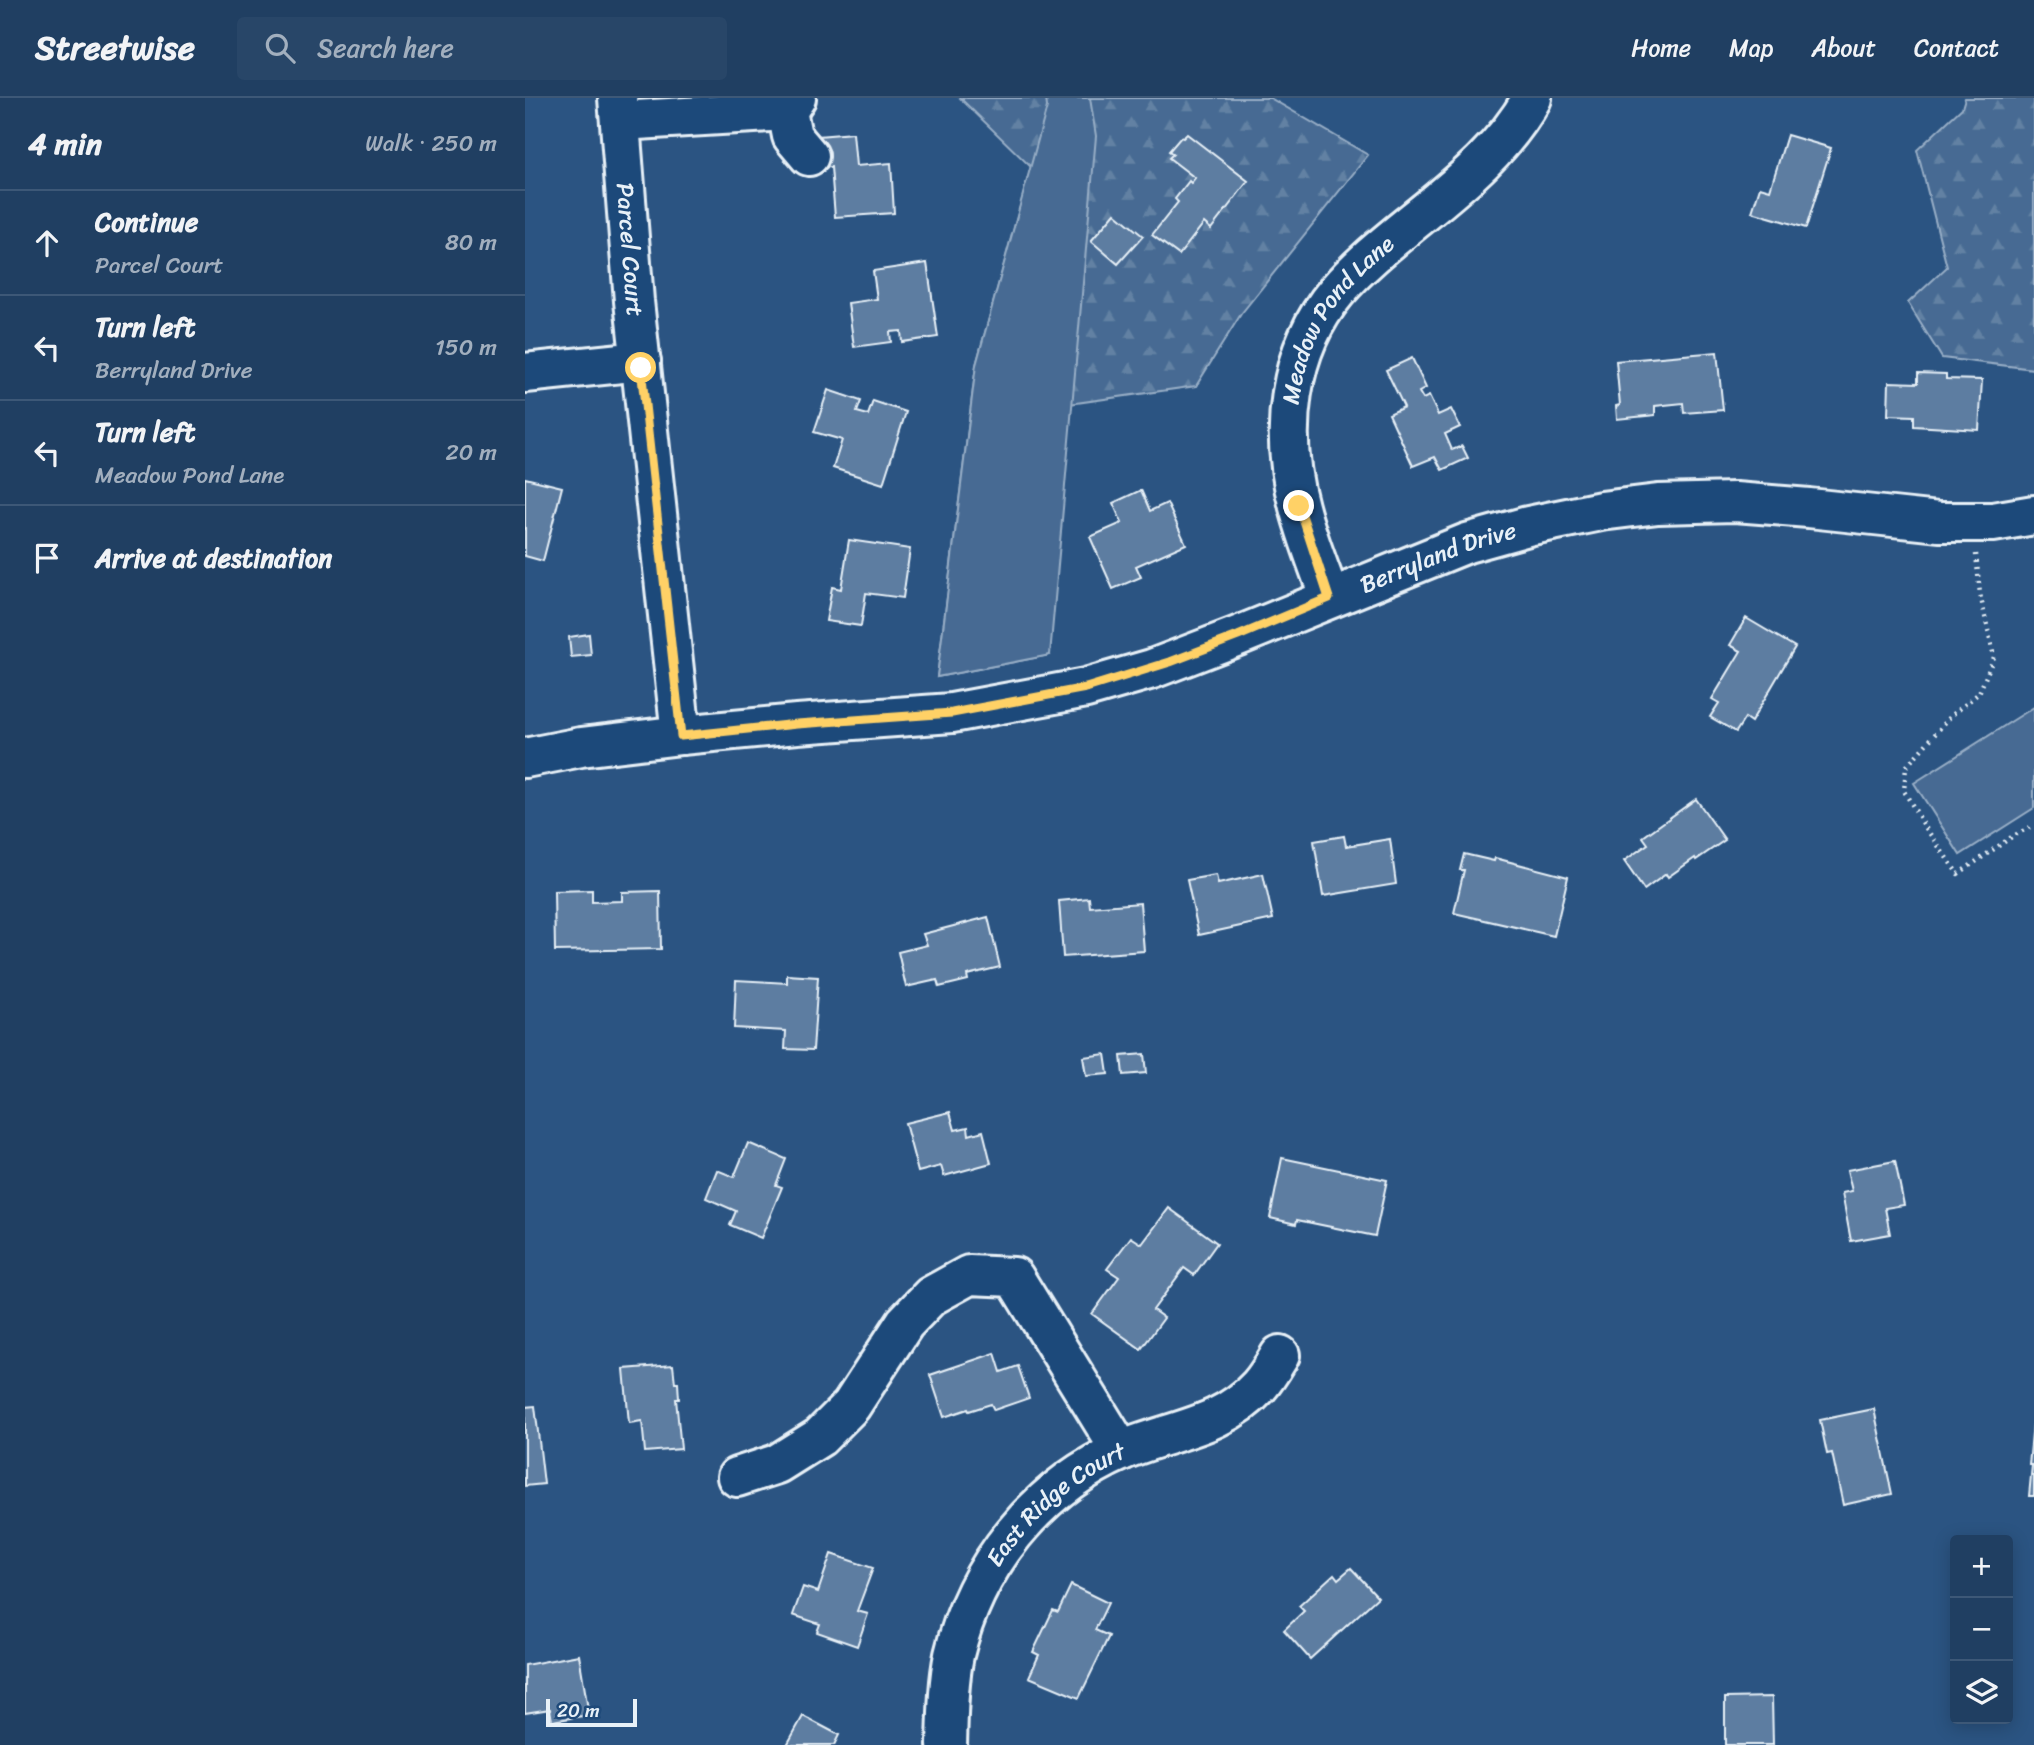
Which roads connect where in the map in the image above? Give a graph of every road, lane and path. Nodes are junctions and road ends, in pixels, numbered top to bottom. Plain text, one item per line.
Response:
1 (1532, 98) edge
2 (791, 105) edge
3 (619, 109) edge
4 (809, 156) dead end
5 (641, 361) junction
6 (525, 373) edge
7 (2034, 515) edge
8 (1972, 522) junction
9 (1329, 598) junction
10 (681, 736) junction
11 (525, 758) edge
12 (2034, 825) edge
13 (1280, 1355) dead end
14 (1121, 1451) junction
15 (737, 1477) dead end
16 (947, 1745) edge

1 - 9 street, Meadow Pond Lane
2 - 3 street
2 - 4 street
3 - 5 street, Parcel Court
5 - 6 street
5 - 10 street, Parcel Court
7 - 8 street, Berryland Drive
8 - 9 street, Berryland Drive
8 - 12 path
9 - 10 street, Berryland Drive
10 - 11 street, Berryland Drive
13 - 14 street, East Ridge Court
14 - 15 street
14 - 16 street, East Ridge Court

